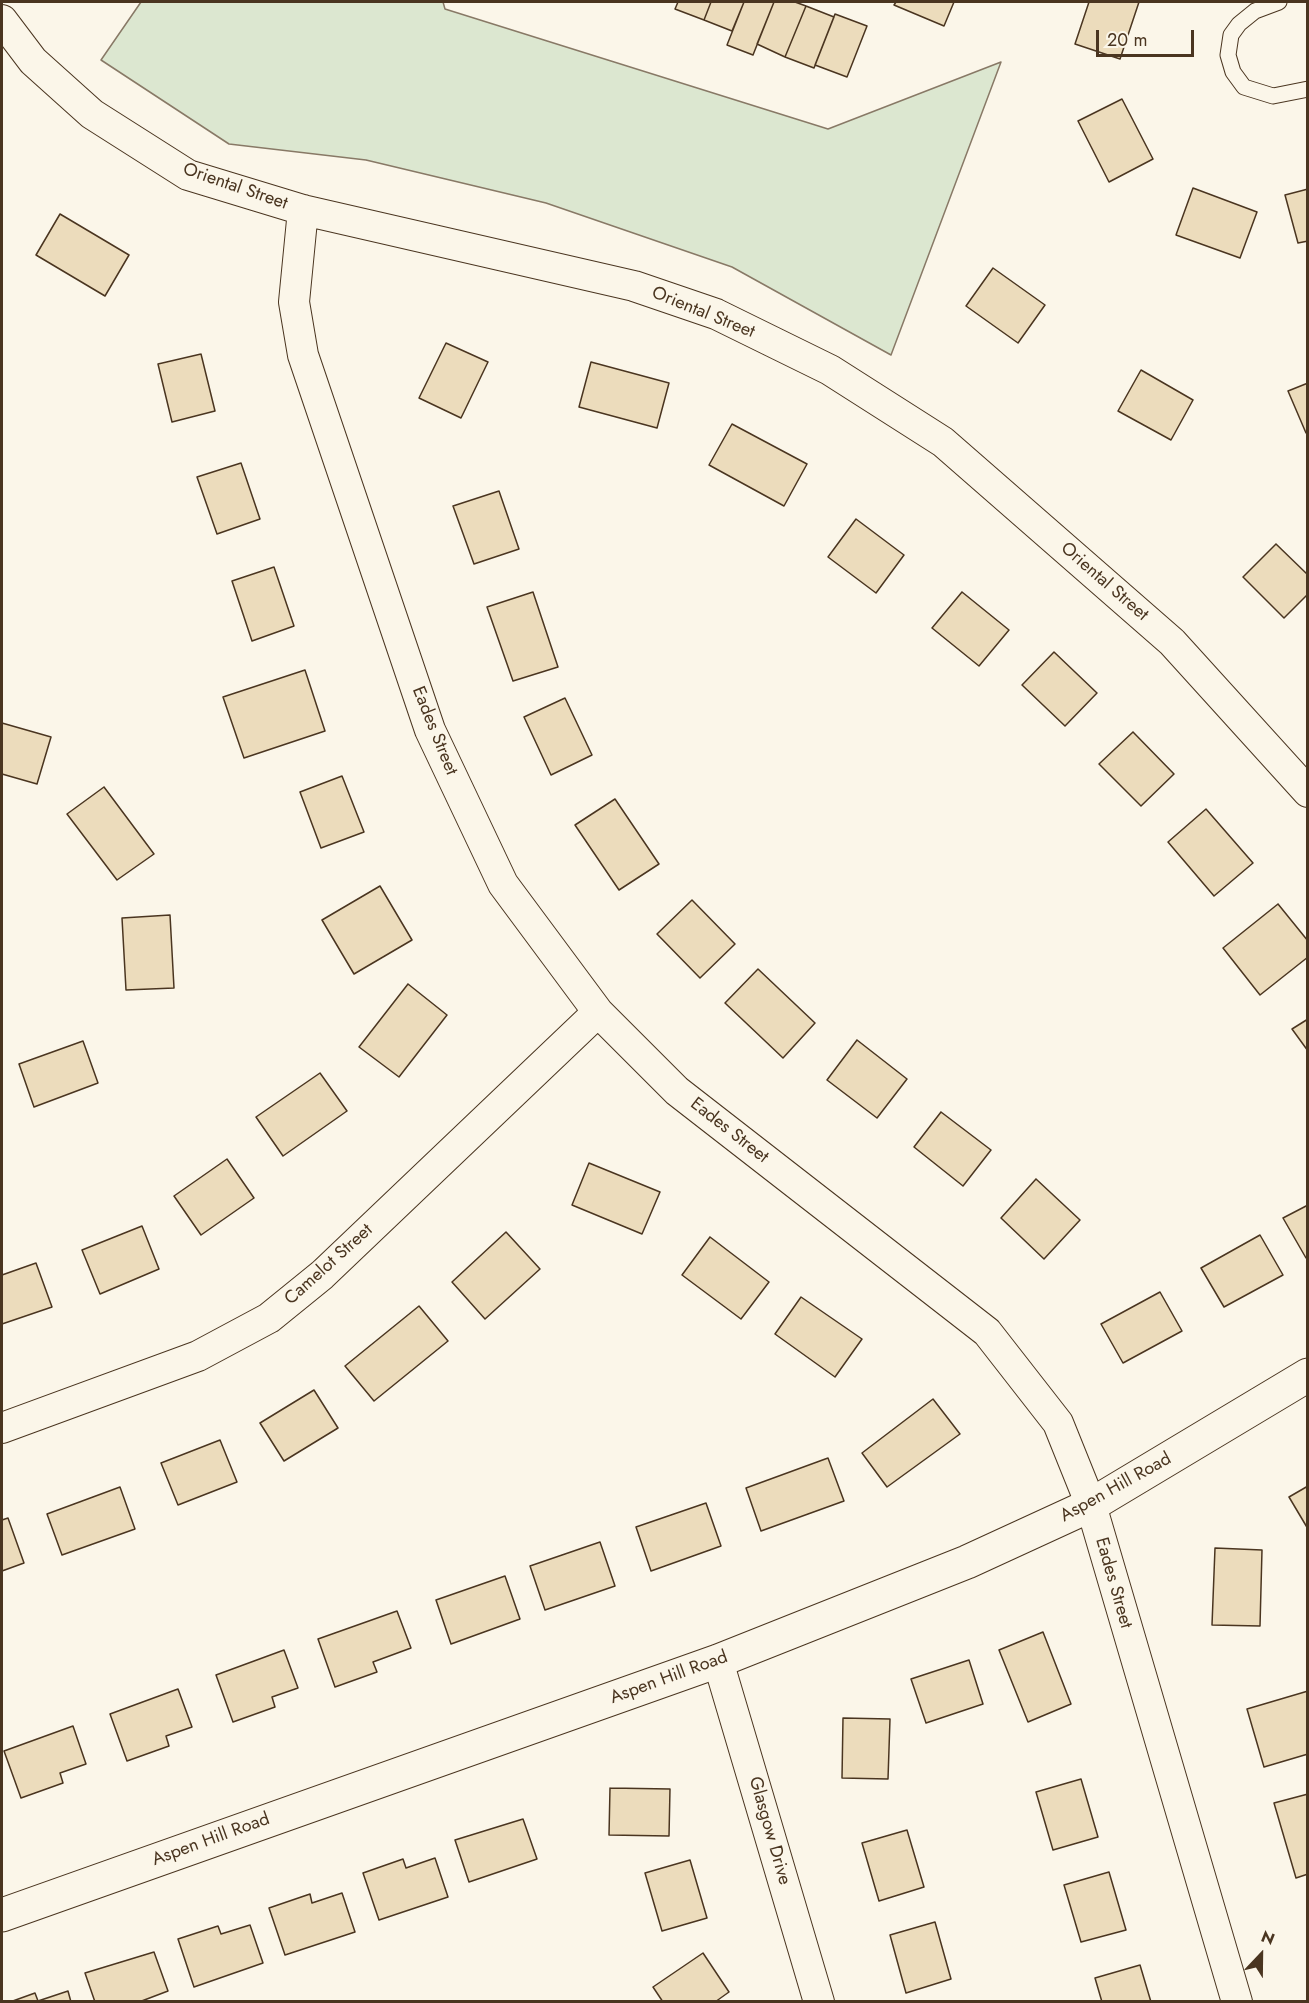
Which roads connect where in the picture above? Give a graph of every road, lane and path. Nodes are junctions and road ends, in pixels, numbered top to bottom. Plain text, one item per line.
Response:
1 (1279, 2) edge
2 (2, 20) edge
3 (1308, 89) edge
4 (303, 210) junction
5 (1308, 792) edge
6 (598, 1012) junction
7 (1308, 1375) edge
8 (2, 1428) edge
9 (1091, 1505) junction
10 (718, 1661) junction
11 (2, 1915) edge
12 (819, 2001) edge
13 (1237, 2001) edge

1 - 3 lane
2 - 4 street, Oriental Street
4 - 5 street, Oriental Street
4 - 6 street, Eades Street
6 - 8 street, Camelot Street
6 - 9 street, Eades Street
7 - 9 street, Aspen Hill Road
9 - 10 street, Aspen Hill Road
9 - 13 street, Eades Street
10 - 11 street, Aspen Hill Road
10 - 12 street, Glasgow Drive

